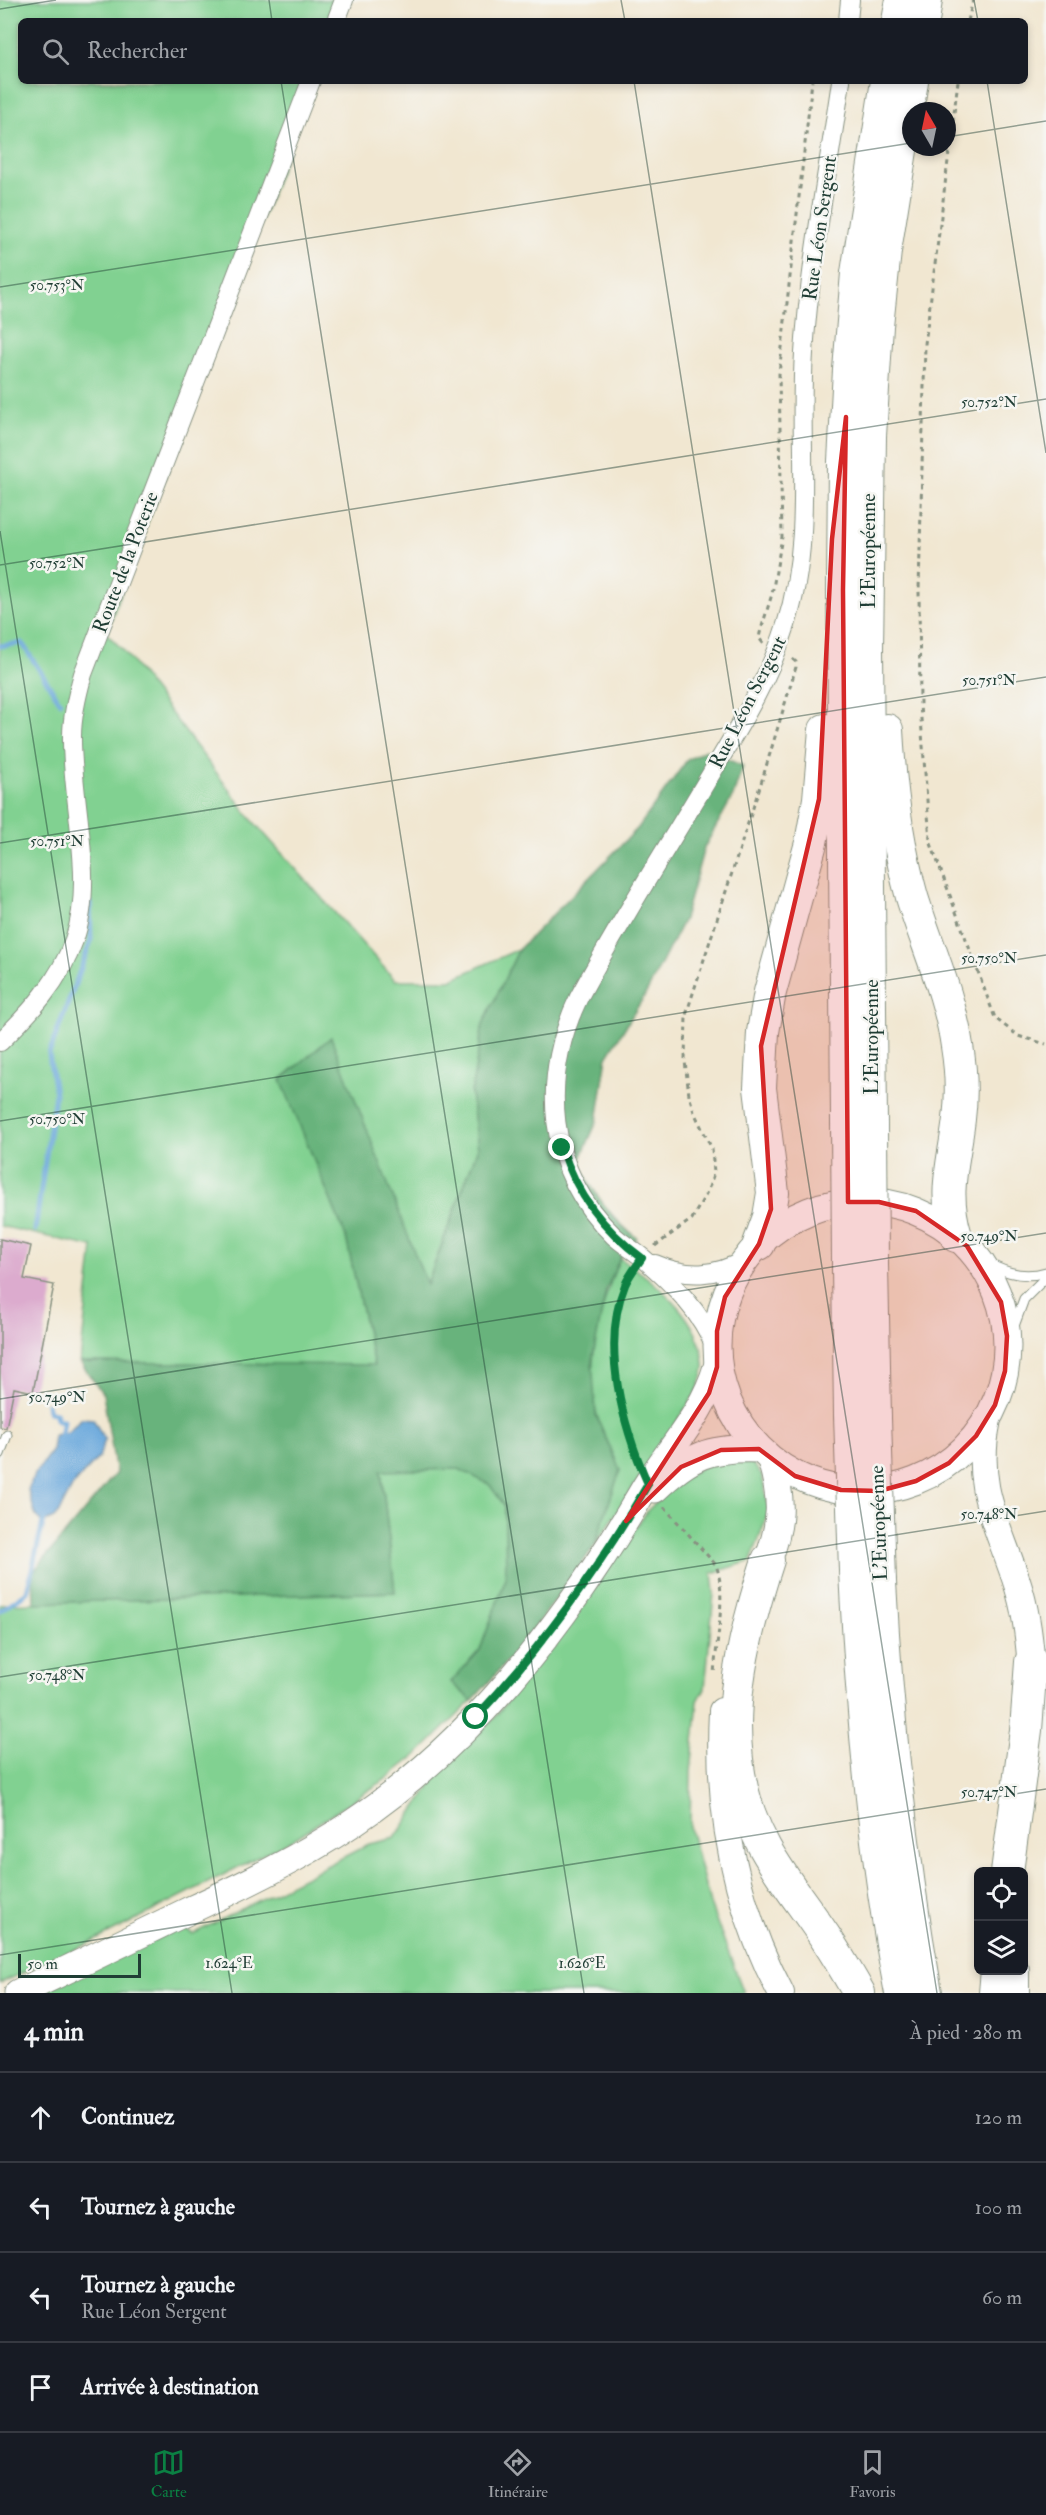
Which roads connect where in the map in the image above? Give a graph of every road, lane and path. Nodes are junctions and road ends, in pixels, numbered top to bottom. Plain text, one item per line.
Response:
1 (344, 0) edge
2 (850, 0) edge
3 (902, 0) edge
4 (926, 0) edge
5 (973, 0) edge
6 (337, 18) edge
7 (848, 18) edge
8 (899, 18) edge
9 (923, 18) edge
10 (969, 18) edge
11 (310, 84) edge
12 (812, 84) edge
13 (841, 84) edge
14 (887, 84) edge
15 (911, 84) edge
16 (958, 84) edge
17 (846, 417) junction
18 (867, 591) junction
19 (777, 650) junction
20 (0, 1042) edge
21 (1046, 1044) edge
22 (859, 1124) junction
23 (966, 1246) junction
24 (752, 1251) junction
25 (642, 1258) junction
26 (1046, 1274) edge
27 (1007, 1345) junction
28 (717, 1358) junction
29 (987, 1421) junction
30 (7, 1435) dead end
31 (0, 1455) edge
32 (765, 1455) junction
33 (650, 1488) junction
34 (768, 1560) junction
35 (867, 1577) junction
36 (1032, 1662) junction
37 (713, 1680) dead end
38 (1008, 1867) edge
39 (1020, 1867) edge
40 (997, 1975) edge
41 (1016, 1975) edge
42 (18, 1993) edge
43 (781, 1993) edge
44 (859, 1993) edge
45 (901, 1993) edge
46 (926, 1993) edge
47 (995, 1993) edge
48 (1016, 1993) edge

1 - 6 street
2 - 7 street
3 - 8 highway
4 - 9 highway
5 - 10 path
11 - 20 street, Route de la Poterie
12 - 19 path
13 - 19 street, Rue Léon Sergent
14 - 17 highway, L'Européenne
15 - 18 highway, L'Européenne
16 - 21 path
17 - 22 highway, L'Européenne
17 - 24 highway
18 - 22 highway, L'Européenne
18 - 23 highway
19 - 25 path
19 - 25 street, Rue Léon Sergent
22 - 35 highway, L'Européenne, bridge
23 - 24 main road
23 - 26 lane
23 - 27 main road
24 - 25 street
24 - 28 main road
25 - 28 street
25 - 33 path
26 - 27 lane
27 - 29 main road
28 - 32 main road
28 - 33 main road
29 - 32 main road
29 - 36 main road
30 - 31 lane
32 - 33 main road
32 - 34 main road
33 - 37 path
33 - 42 main road
34 - 43 main road
34 - 44 highway
35 - 45 highway, L'Européenne
35 - 46 highway, L'Européenne
36 - 38 highway
36 - 39 main road
40 - 47 highway
41 - 48 main road

